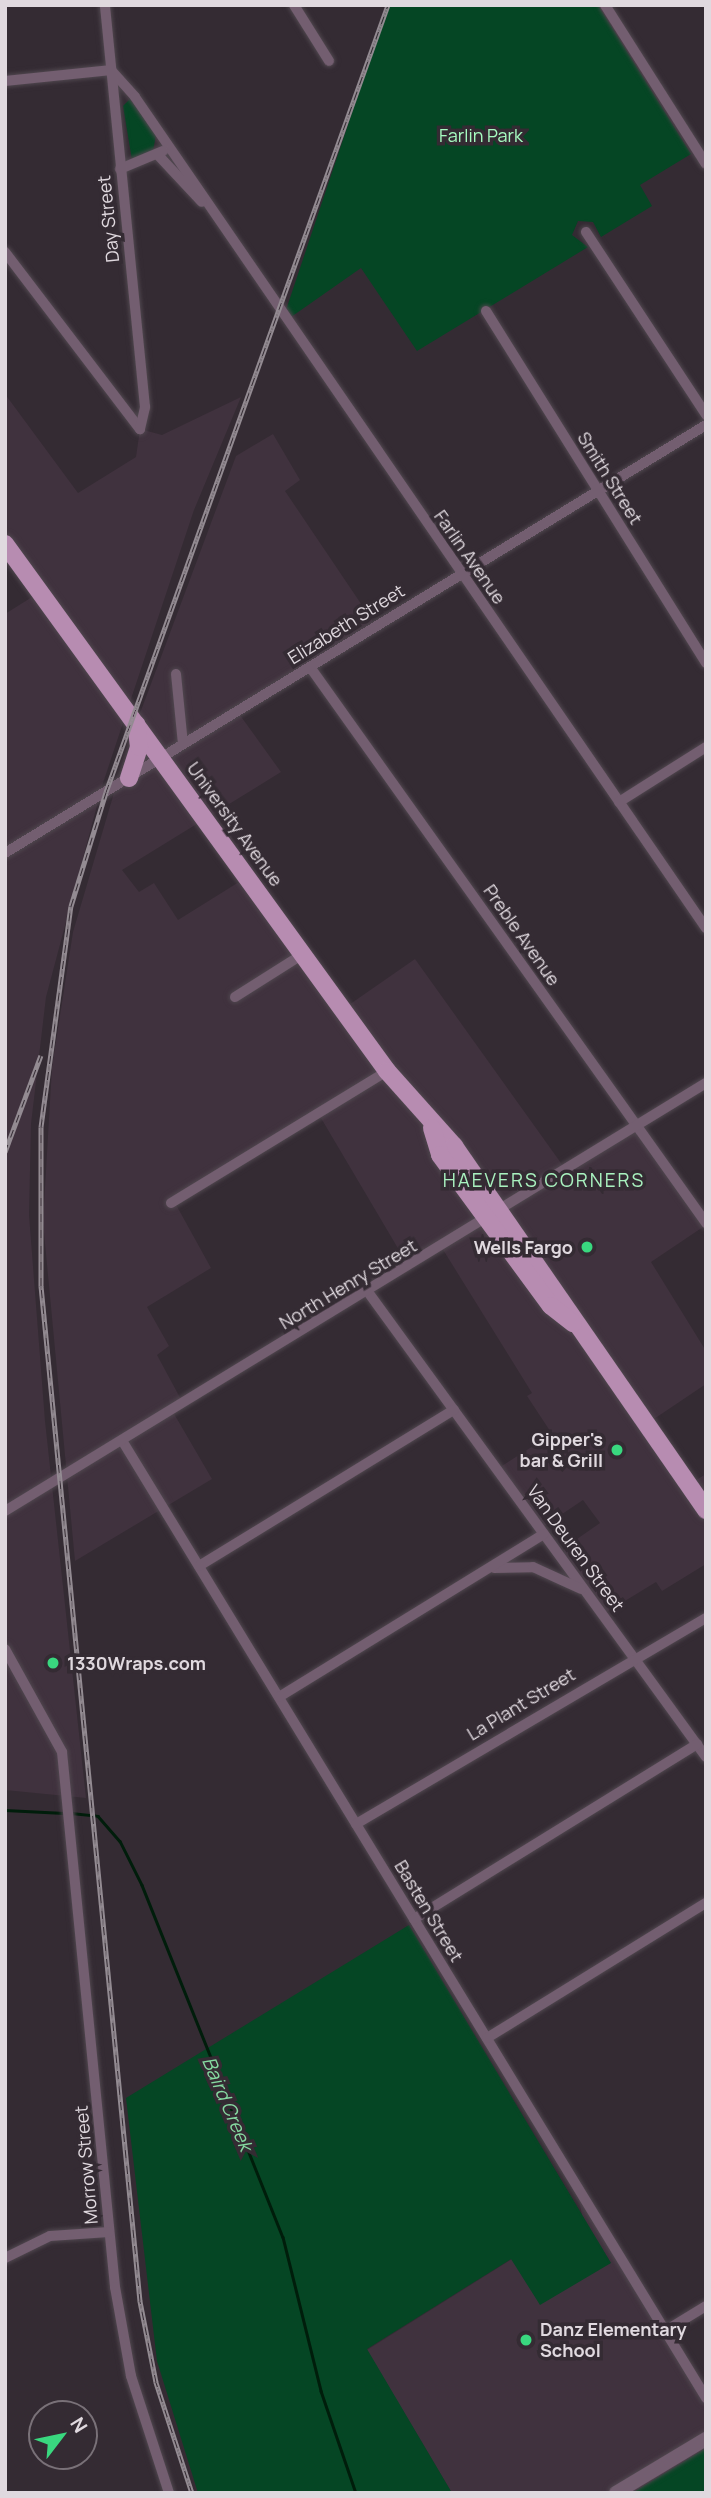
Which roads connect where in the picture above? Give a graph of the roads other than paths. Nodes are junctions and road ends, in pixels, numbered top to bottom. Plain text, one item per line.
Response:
1 (105, 5) edge
2 (294, 5) edge
3 (605, 5) edge
4 (329, 61) dead end
5 (111, 70) junction
6 (5, 81) edge
7 (170, 146) junction
8 (158, 155) junction
9 (706, 164) edge
10 (120, 169) junction
11 (207, 206) junction
12 (586, 232) dead end
13 (5, 253) edge
14 (486, 311) dead end
15 (706, 415) edge
16 (706, 425) edge
17 (597, 491) junction
18 (5, 544) edge
19 (460, 574) junction
20 (706, 663) edge
21 (310, 667) junction
22 (176, 674) dead end
23 (136, 724) junction
24 (183, 744) junction
25 (706, 747) edge
26 (161, 758) junction
27 (129, 778) junction
28 (619, 803) junction
29 (5, 853) edge
30 (706, 928) edge
31 (303, 954) junction
32 (235, 996) dead end
33 (387, 1071) junction
34 (706, 1083) edge
35 (637, 1126) junction
36 (171, 1203) dead end
37 (494, 1216) junction
38 (706, 1223) edge
39 (368, 1292) junction
40 (454, 1410) junction
41 (123, 1442) junction
42 (706, 1510) edge
43 (5, 1511) edge
44 (544, 1534) junction
45 (199, 1566) junction
46 (481, 1573) junction
47 (589, 1596) junction
48 (706, 1618) edge
49 (5, 1649) edge
50 (633, 1657) junction
51 (279, 1697) junction
52 (697, 1744) junction
53 (706, 1757) edge
54 (356, 1824) junction
55 (706, 1903) edge
56 (414, 1919) junction
57 (486, 2038) junction
58 (109, 2232) junction
59 (5, 2258) edge
60 (706, 2306) edge
61 (665, 2331) junction
62 (706, 2398) edge
63 (706, 2439) edge
64 (169, 2493) edge
65 (616, 2493) edge

1 - 5 street, Day Street
2 - 4 street
3 - 9 street
5 - 6 street
5 - 7 street, Farlin Avenue
5 - 10 street, Day Street
7 - 8 street
7 - 11 street, Farlin Avenue
8 - 10 street
8 - 11 street, Farlin Avenue
10 - 13 street, Day Street
11 - 19 street, Farlin Avenue
12 - 15 street
14 - 17 street, Smith Street
16 - 17 street, Elizabeth Street
17 - 19 street, Elizabeth Street
17 - 20 street, Smith Street
18 - 23 main road, University Avenue
19 - 21 street, Elizabeth Street
19 - 28 street, Farlin Avenue
21 - 24 street, Elizabeth Street
21 - 35 street, Preble Avenue
22 - 24 street
23 - 26 main road, University Avenue
23 - 27 main road
24 - 26 street, Elizabeth Street
25 - 28 street
26 - 27 street, Elizabeth Street
26 - 31 main road, University Avenue
27 - 29 street, Elizabeth Street
28 - 30 street, Farlin Avenue
31 - 32 street
31 - 33 main road, University Avenue
33 - 36 street
33 - 37 main road, University Avenue
34 - 35 street, North Henry Street
35 - 37 street, North Henry Street
35 - 38 street, Preble Avenue
37 - 39 street, North Henry Street
37 - 42 main road, University Avenue
39 - 40 street, Van Deuren Street
39 - 41 street, North Henry Street
40 - 44 street, Van Deuren Street
40 - 45 street
41 - 43 street, North Henry Street
41 - 45 street, Basten Street
44 - 46 street
44 - 47 street, Van Deuren Street
45 - 51 street, Basten Street
46 - 47 street
46 - 51 street
47 - 50 street, Van Deuren Street
48 - 50 street, La Plant Street
49 - 58 street, Morrow Street
50 - 52 street, Van Deuren Street
50 - 54 street, La Plant Street
51 - 54 street, Basten Street
52 - 53 street, Van Deuren Street
52 - 56 street
54 - 56 street, Basten Street
55 - 57 street
56 - 57 street, Basten Street
57 - 61 street, Basten Street
58 - 59 street
58 - 64 street, Morrow Street
60 - 61 street
61 - 62 street, Basten Street
63 - 65 street

